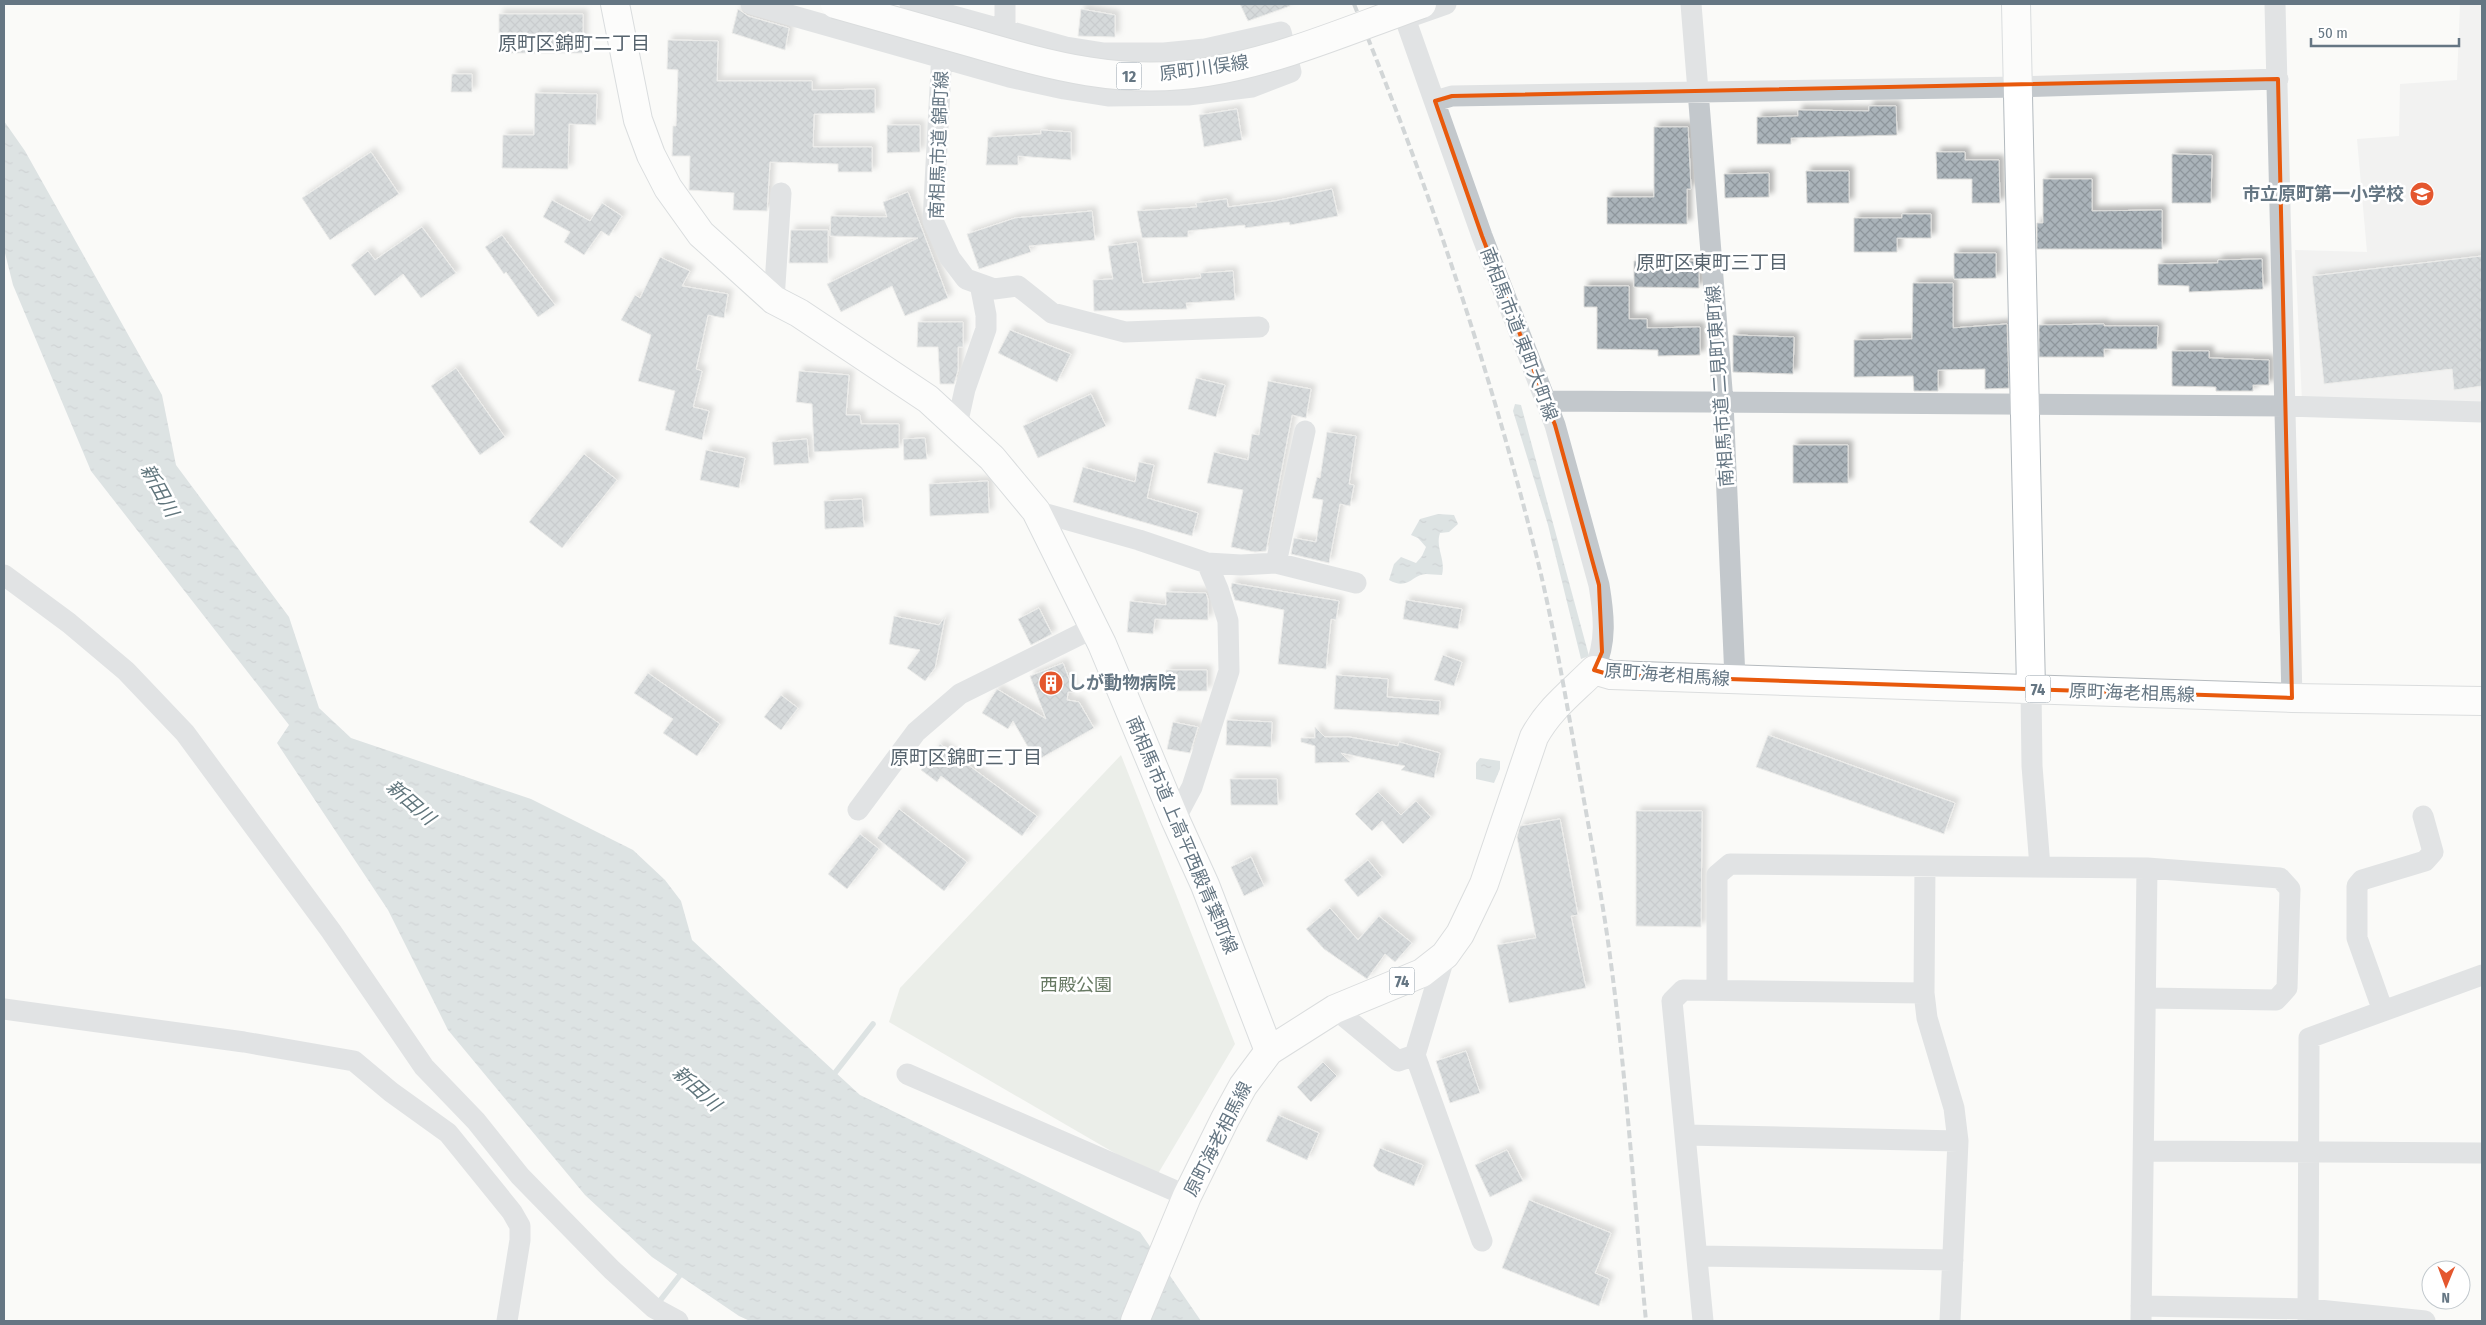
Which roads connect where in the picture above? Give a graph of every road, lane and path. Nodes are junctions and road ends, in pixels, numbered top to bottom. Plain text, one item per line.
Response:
1 (615, 4) edge
2 (751, 4) edge
3 (835, 4) edge
4 (910, 4) edge
5 (1006, 4) edge
6 (1446, 4) edge
7 (1691, 4) edge
8 (2016, 4) edge
9 (2275, 4) edge
10 (1409, 9) edge
11 (1005, 31) junction
12 (942, 55) junction
13 (2278, 79) junction
14 (2019, 87) junction
15 (1699, 91) junction
16 (1435, 101) junction
17 (781, 193) dead end
18 (980, 284) junction
19 (774, 300) junction
20 (1259, 326) dead end
21 (1547, 401) junction
22 (1723, 402) junction
23 (2026, 405) junction
24 (2285, 406) junction
25 (2482, 412) edge
26 (957, 425) junction
27 (1305, 431) dead end
28 (1036, 511) junction
29 (1207, 562) junction
30 (1276, 563) junction
31 (4, 575) edge
32 (1356, 583) dead end
33 (1092, 628) junction
34 (1594, 670) junction
35 (1734, 679) junction
36 (2031, 689) junction
37 (2292, 698) junction
38 (2482, 701) edge
39 (858, 810) dead end
40 (2423, 816) dead end
41 (1175, 819) junction
42 (1925, 866) junction
43 (2040, 867) junction
44 (2147, 868) junction
45 (1445, 954) junction
46 (2482, 975) edge
47 (1717, 990) junction
48 (1924, 993) junction
49 (2146, 998) junction
50 (4, 1009) edge
51 (1335, 1009) junction
52 (2383, 1011) junction
53 (1269, 1051) junction
54 (1415, 1055) junction
55 (907, 1074) dead end
56 (1685, 1135) junction
57 (1958, 1141) junction
58 (2144, 1151) junction
59 (2482, 1152) edge
60 (2309, 1153) junction
61 (1185, 1202) junction
62 (1482, 1241) dead end
63 (1696, 1256) junction
64 (1953, 1260) junction
65 (2141, 1313) edge
66 (2308, 1315) edge
67 (507, 1321) edge
68 (678, 1321) edge
69 (1135, 1321) edge
70 (1703, 1321) edge
71 (1950, 1321) edge
72 (2426, 1321) edge

1 - 19 main road, 南相馬市道 上高平西殿青葉町線
2 - 12 street
3 - 10 main road, 原町川俣線 / 12, bridge
4 - 11 street
5 - 11 street
6 - 10 street
7 - 15 street, 南相馬市道 二見町東町線
8 - 14 main road
9 - 13 street
10 - 16 street, 南相馬市道 東町大町線
11 - 12 street
12 - 18 street, 南相馬市道 錦町線
13 - 14 street
13 - 24 street
14 - 15 street
14 - 23 main road
15 - 16 street
15 - 22 street, 南相馬市道 二見町東町線
16 - 21 street, 南相馬市道 東町大町線
17 - 19 street
18 - 20 street
18 - 26 street
19 - 26 main road, 南相馬市道 上高平西殿青葉町線
21 - 22 street
21 - 34 street, 南相馬市道 東町大町線
22 - 23 street
22 - 35 street, 南相馬市道 二見町東町線
23 - 24 street
23 - 36 main road
24 - 25 street
24 - 37 street
26 - 28 main road, 南相馬市道 上高平西殿青葉町線
27 - 30 street
28 - 29 street
28 - 33 main road, 南相馬市道 上高平西殿青葉町線
29 - 30 street
29 - 41 street
30 - 32 street
31 - 68 street
33 - 39 street
33 - 41 main road, 南相馬市道 上高平西殿青葉町線
34 - 35 main road, 原町海老相馬線 / 74
34 - 45 main road, 原町海老相馬線 / 74
35 - 36 main road, 原町海老相馬線 / 74
36 - 37 main road, 原町海老相馬線 / 74
36 - 43 street
37 - 38 main road, 原町海老相馬線 / 74
40 - 52 street
41 - 53 main road, 南相馬市道 上高平西殿青葉町線
42 - 43 street
42 - 47 street
42 - 48 street
43 - 44 street
44 - 49 street
44 - 49 street
45 - 51 main road, 原町海老相馬線 / 74
45 - 54 street
46 - 52 street
47 - 48 street
47 - 56 street
48 - 57 street
49 - 58 street
50 - 67 street
51 - 53 main road, 原町海老相馬線 / 74
51 - 54 street
52 - 60 street
53 - 61 main road, 原町海老相馬線 / 74
54 - 62 street
55 - 61 street
56 - 57 street
56 - 63 street
57 - 64 street
58 - 60 street
58 - 65 street
59 - 60 street
60 - 66 street
61 - 69 main road, 原町海老相馬線 / 74
63 - 64 street
63 - 70 street
64 - 71 street
65 - 66 street
66 - 72 street

